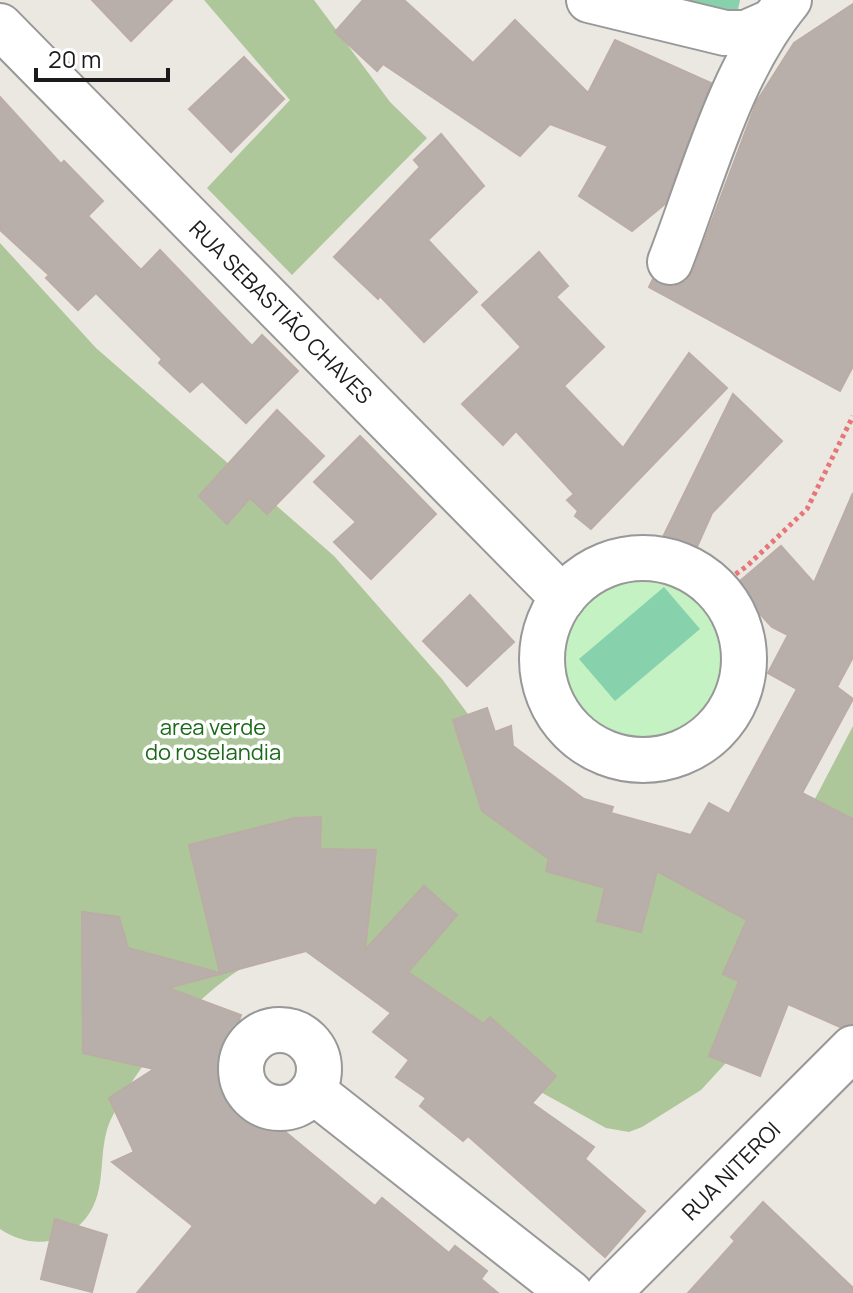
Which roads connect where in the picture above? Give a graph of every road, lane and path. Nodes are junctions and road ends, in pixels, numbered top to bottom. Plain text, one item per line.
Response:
1 (589, 0) edge
2 (780, 11) edge
3 (0, 26) edge
4 (670, 262) dead end
5 (853, 416) edge
6 (716, 588) junction
7 (563, 598) junction
8 (853, 1048) edge
9 (313, 1091) dead end
10 (570, 1293) edge
11 (608, 1293) edge

1 - 2 street
2 - 4 street
3 - 7 street, RUA SEBASTIÃO CHAVES
5 - 6 path
6 - 7 street
6 - 7 street
8 - 11 street, RUA NITEROI
9 - 10 street

